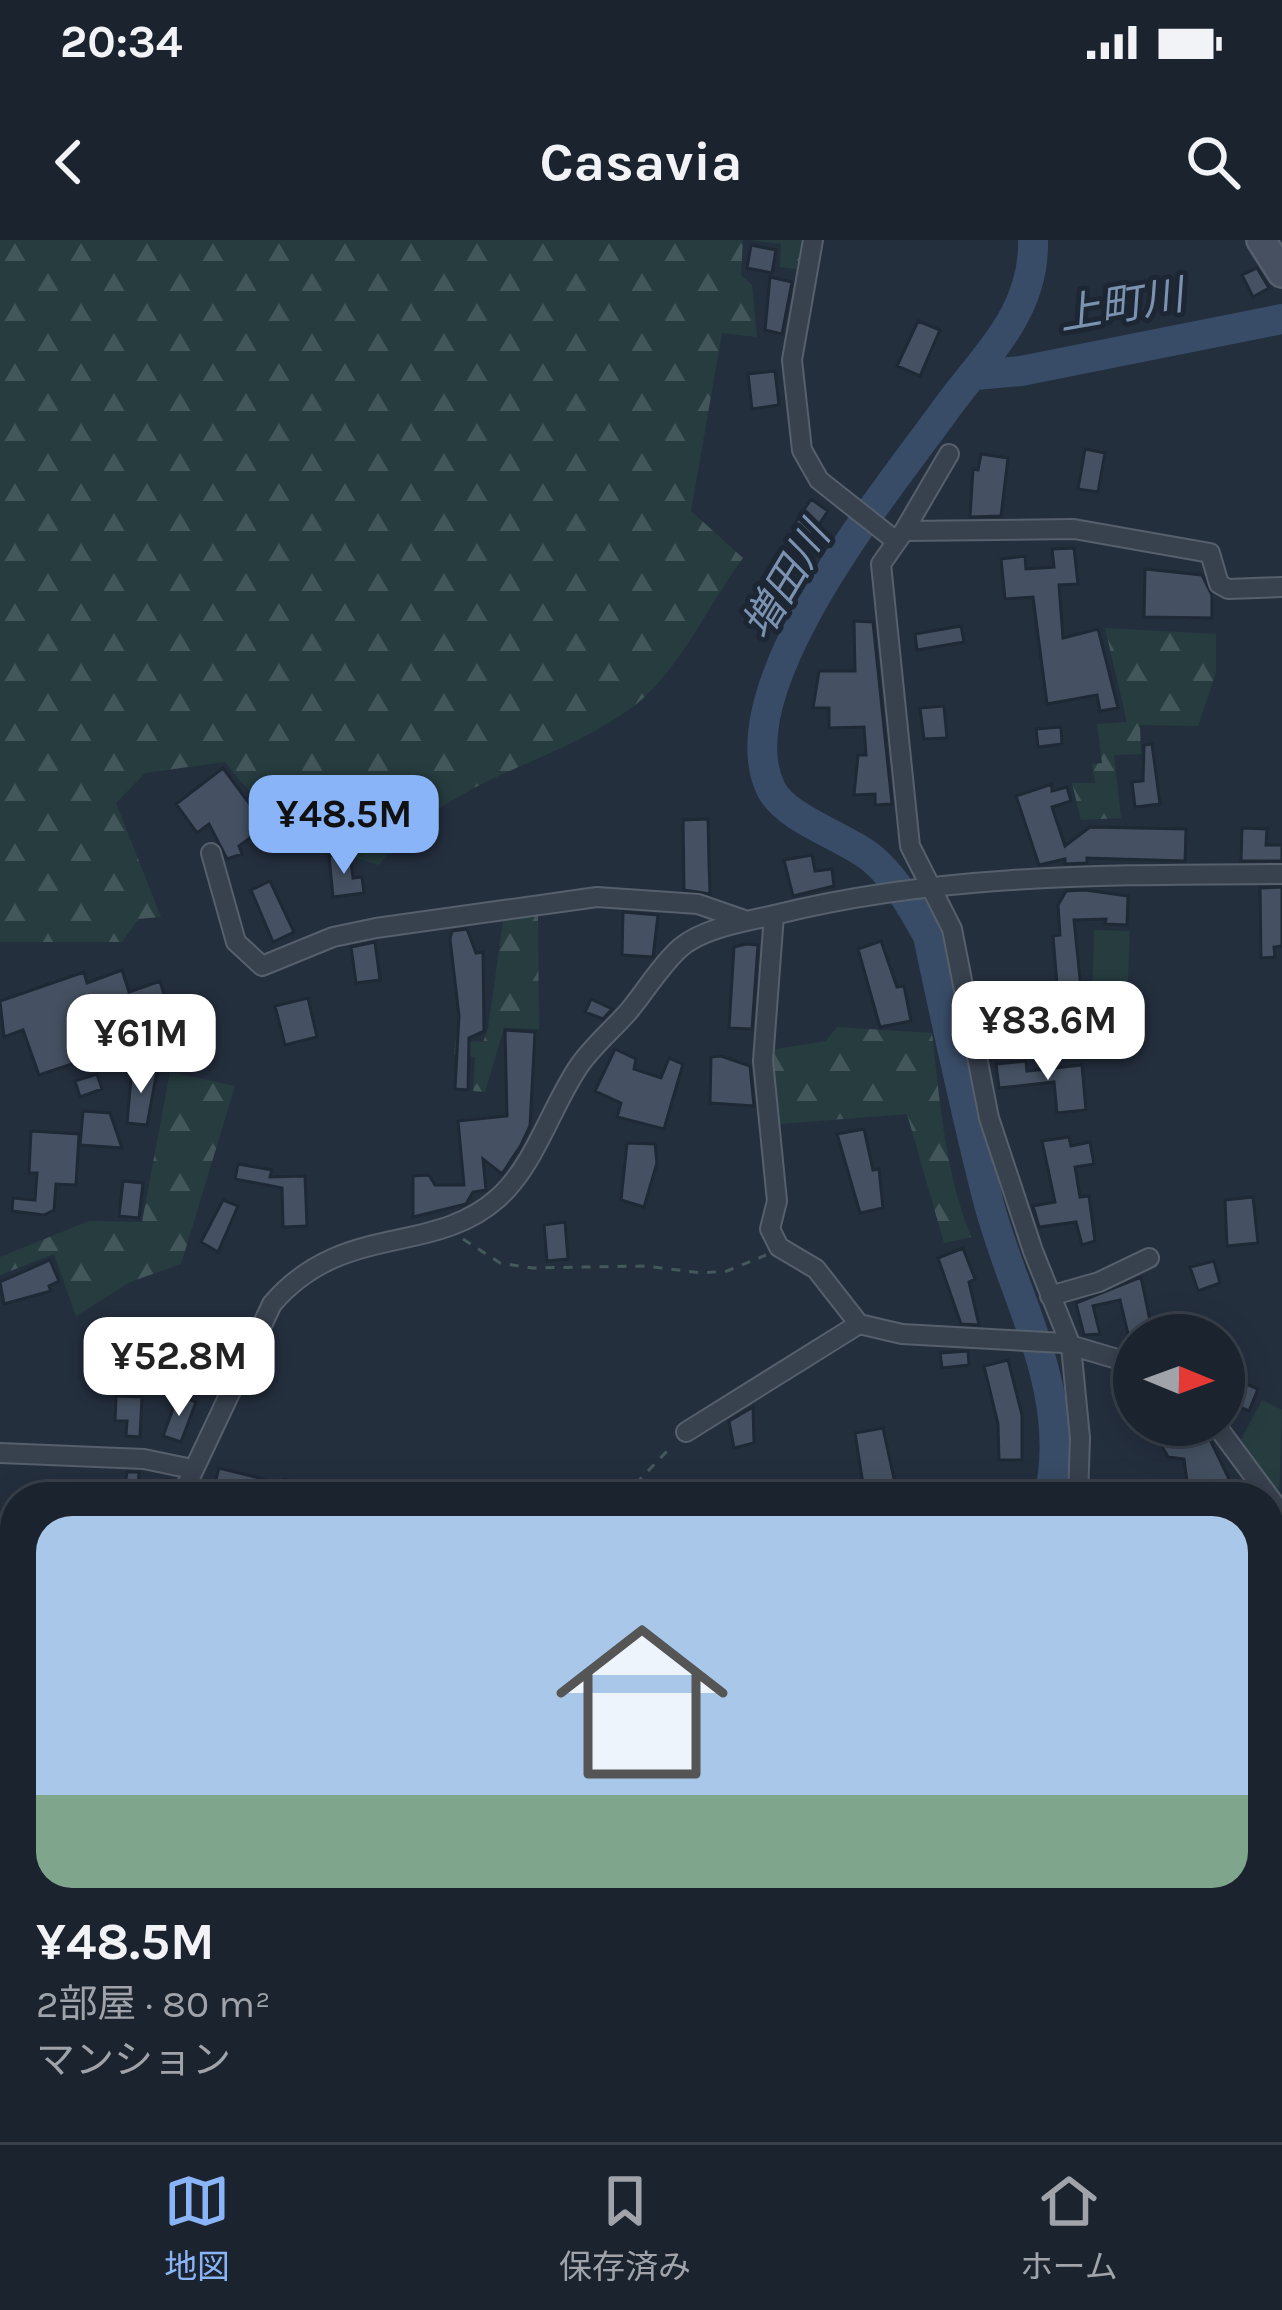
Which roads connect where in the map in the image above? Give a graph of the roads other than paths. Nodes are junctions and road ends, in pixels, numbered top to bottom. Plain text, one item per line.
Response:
1 (813, 240) edge
2 (1261, 240) edge
3 (1282, 273) edge
4 (950, 454) dead end
5 (897, 536) junction
6 (1282, 587) edge
7 (211, 853) dead end
8 (1282, 874) edge
9 (928, 887) junction
10 (773, 915) junction
11 (748, 921) junction
12 (1149, 1258) dead end
13 (1050, 1296) junction
14 (859, 1324) junction
15 (1067, 1344) junction
16 (1113, 1358) edge
17 (686, 1432) road end
18 (1232, 1446) edge
19 (0, 1453) edge
20 (192, 1468) junction
21 (187, 1482) edge
22 (1079, 1482) edge
23 (1258, 1482) edge

1 - 5 street
2 - 3 main road
4 - 5 street
5 - 6 street
5 - 9 street
7 - 11 street
8 - 9 street
9 - 10 street
9 - 13 street
10 - 11 street
10 - 14 street
11 - 20 street
12 - 13 street
13 - 15 street
14 - 15 street
14 - 17 street
15 - 16 street
15 - 22 street
18 - 23 street
19 - 20 street
20 - 21 street

